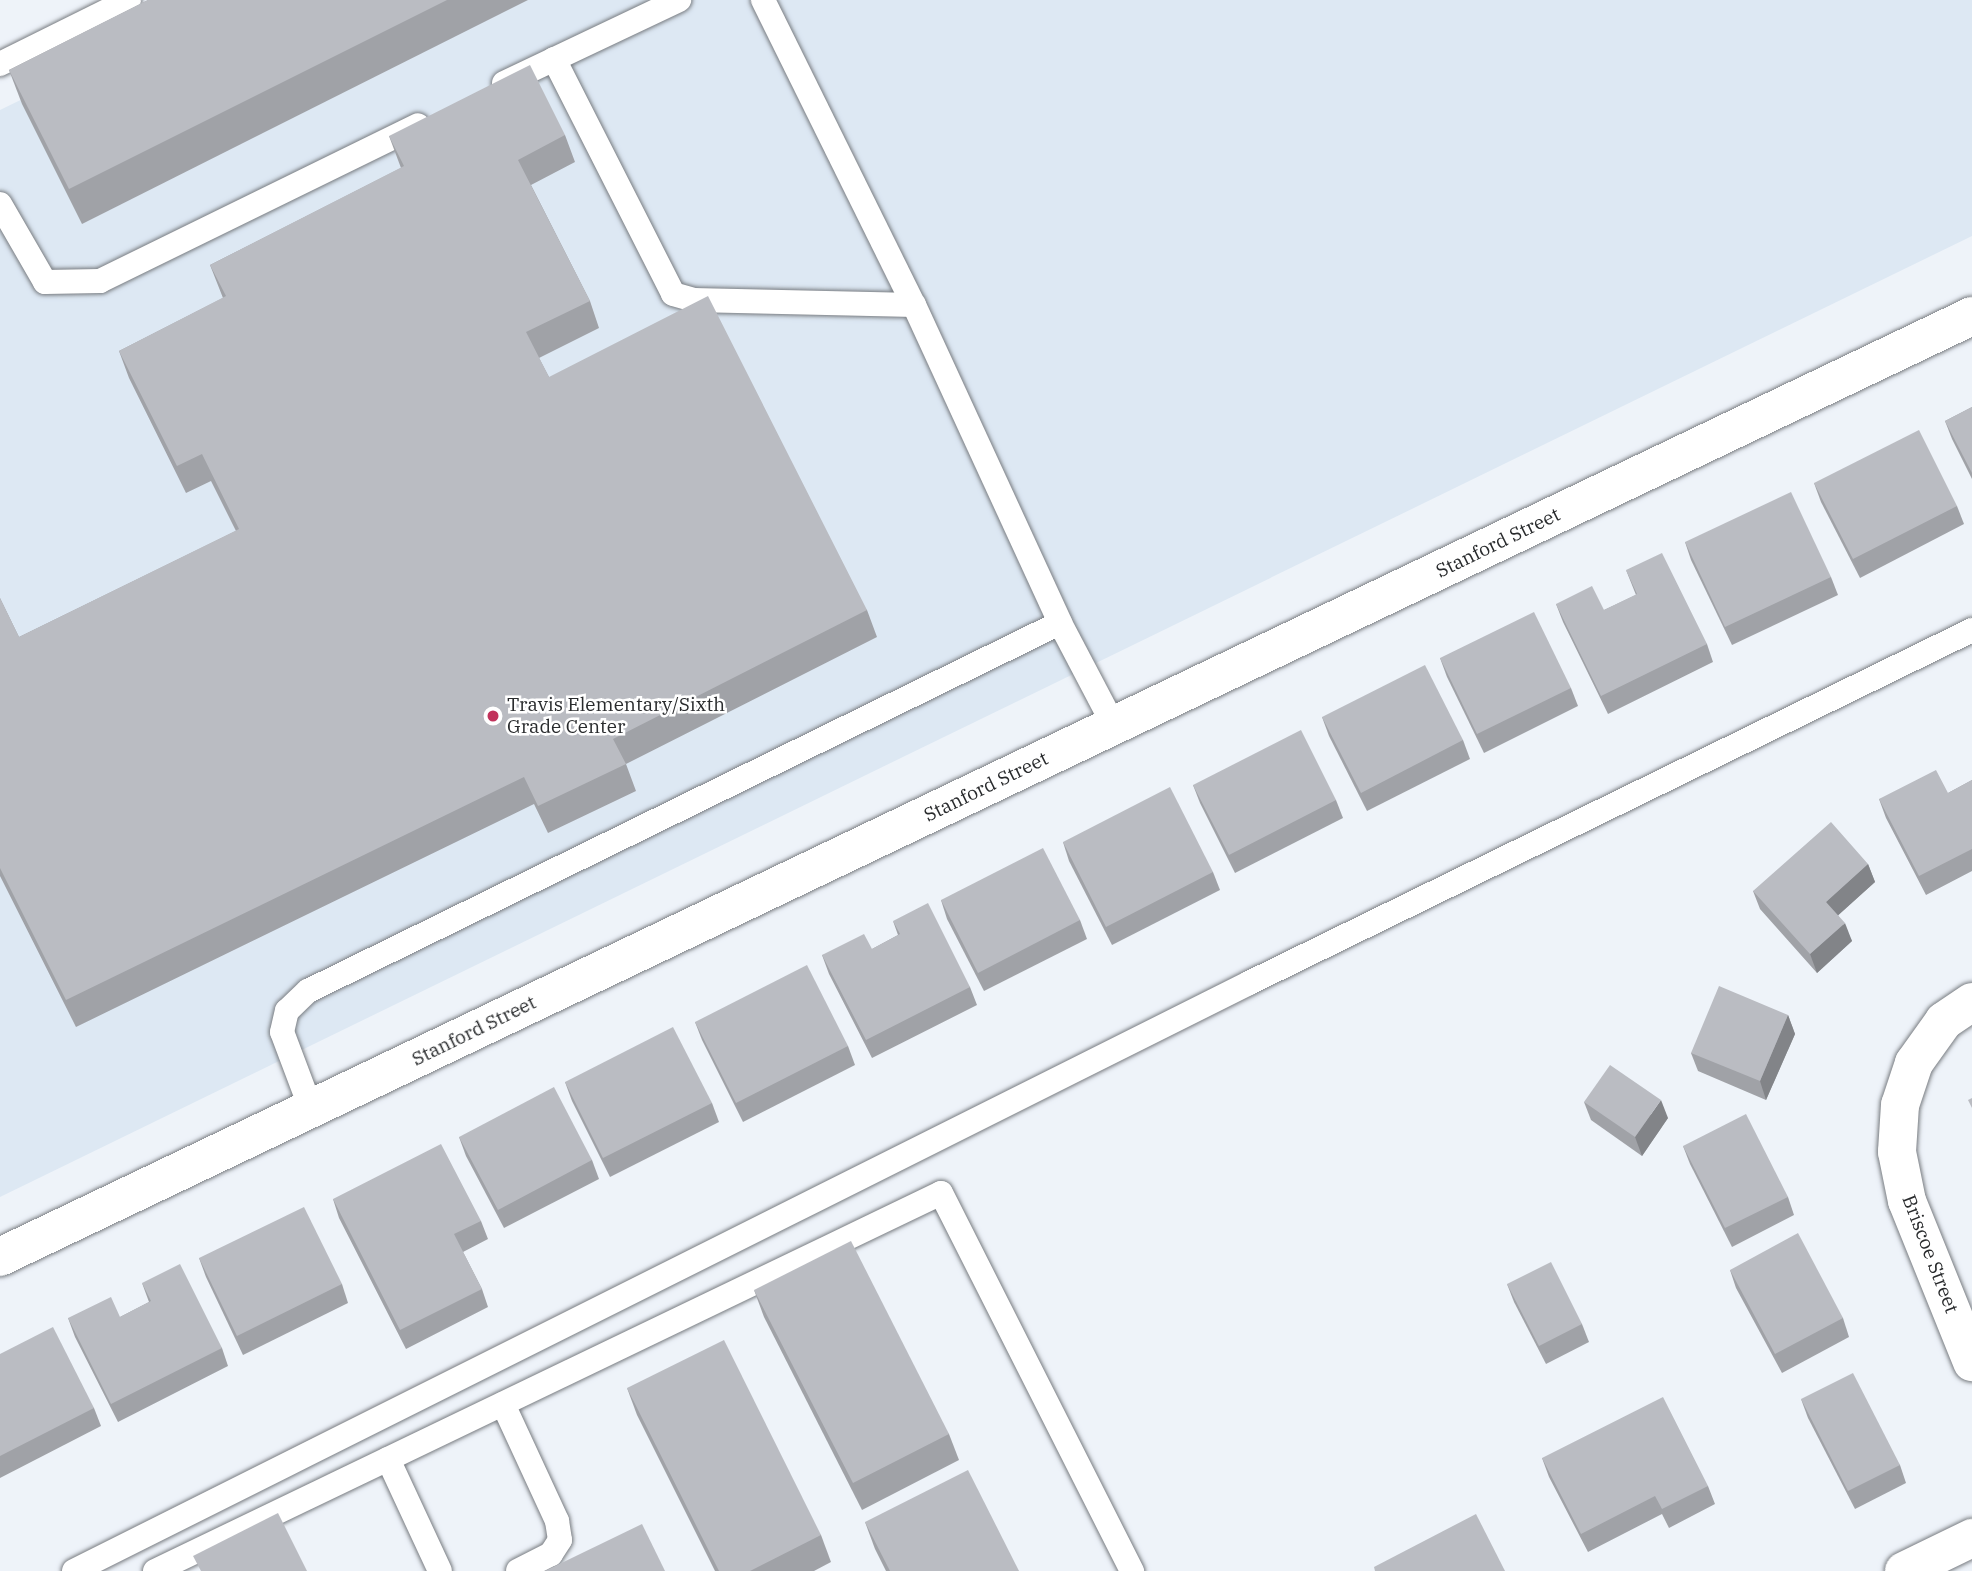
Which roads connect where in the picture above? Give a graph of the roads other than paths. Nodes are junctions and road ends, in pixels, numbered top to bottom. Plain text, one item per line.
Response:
1 (129, 0) edge
2 (679, 0) edge
3 (763, 0) edge
4 (554, 60) junction
5 (0, 64) edge
6 (481, 94) edge
7 (444, 113) edge
8 (0, 204) edge
9 (914, 305) junction
10 (1972, 316) edge
11 (1060, 623) junction
12 (1972, 630) edge
13 (1114, 726) junction
14 (1972, 1003) edge
15 (311, 1109) junction
16 (0, 1257) edge
17 (1972, 1362) edge
18 (503, 1404) junction
19 (387, 1459) junction
20 (1972, 1538) edge
21 (74, 1571) edge
22 (155, 1571) edge
23 (440, 1571) edge
24 (518, 1571) edge
25 (1132, 1571) edge
26 (1904, 1571) edge

1 - 5 lane
2 - 4 lane
3 - 9 lane
4 - 6 lane
4 - 9 lane
7 - 8 lane
9 - 11 lane
10 - 13 street, Stanford Street
11 - 13 lane
11 - 15 lane
12 - 21 lane
13 - 15 street, Stanford Street
14 - 17 street, Briscoe Street
15 - 16 street, Stanford Street
18 - 19 lane
18 - 24 lane
18 - 25 lane
19 - 22 lane
19 - 23 lane
20 - 26 street

